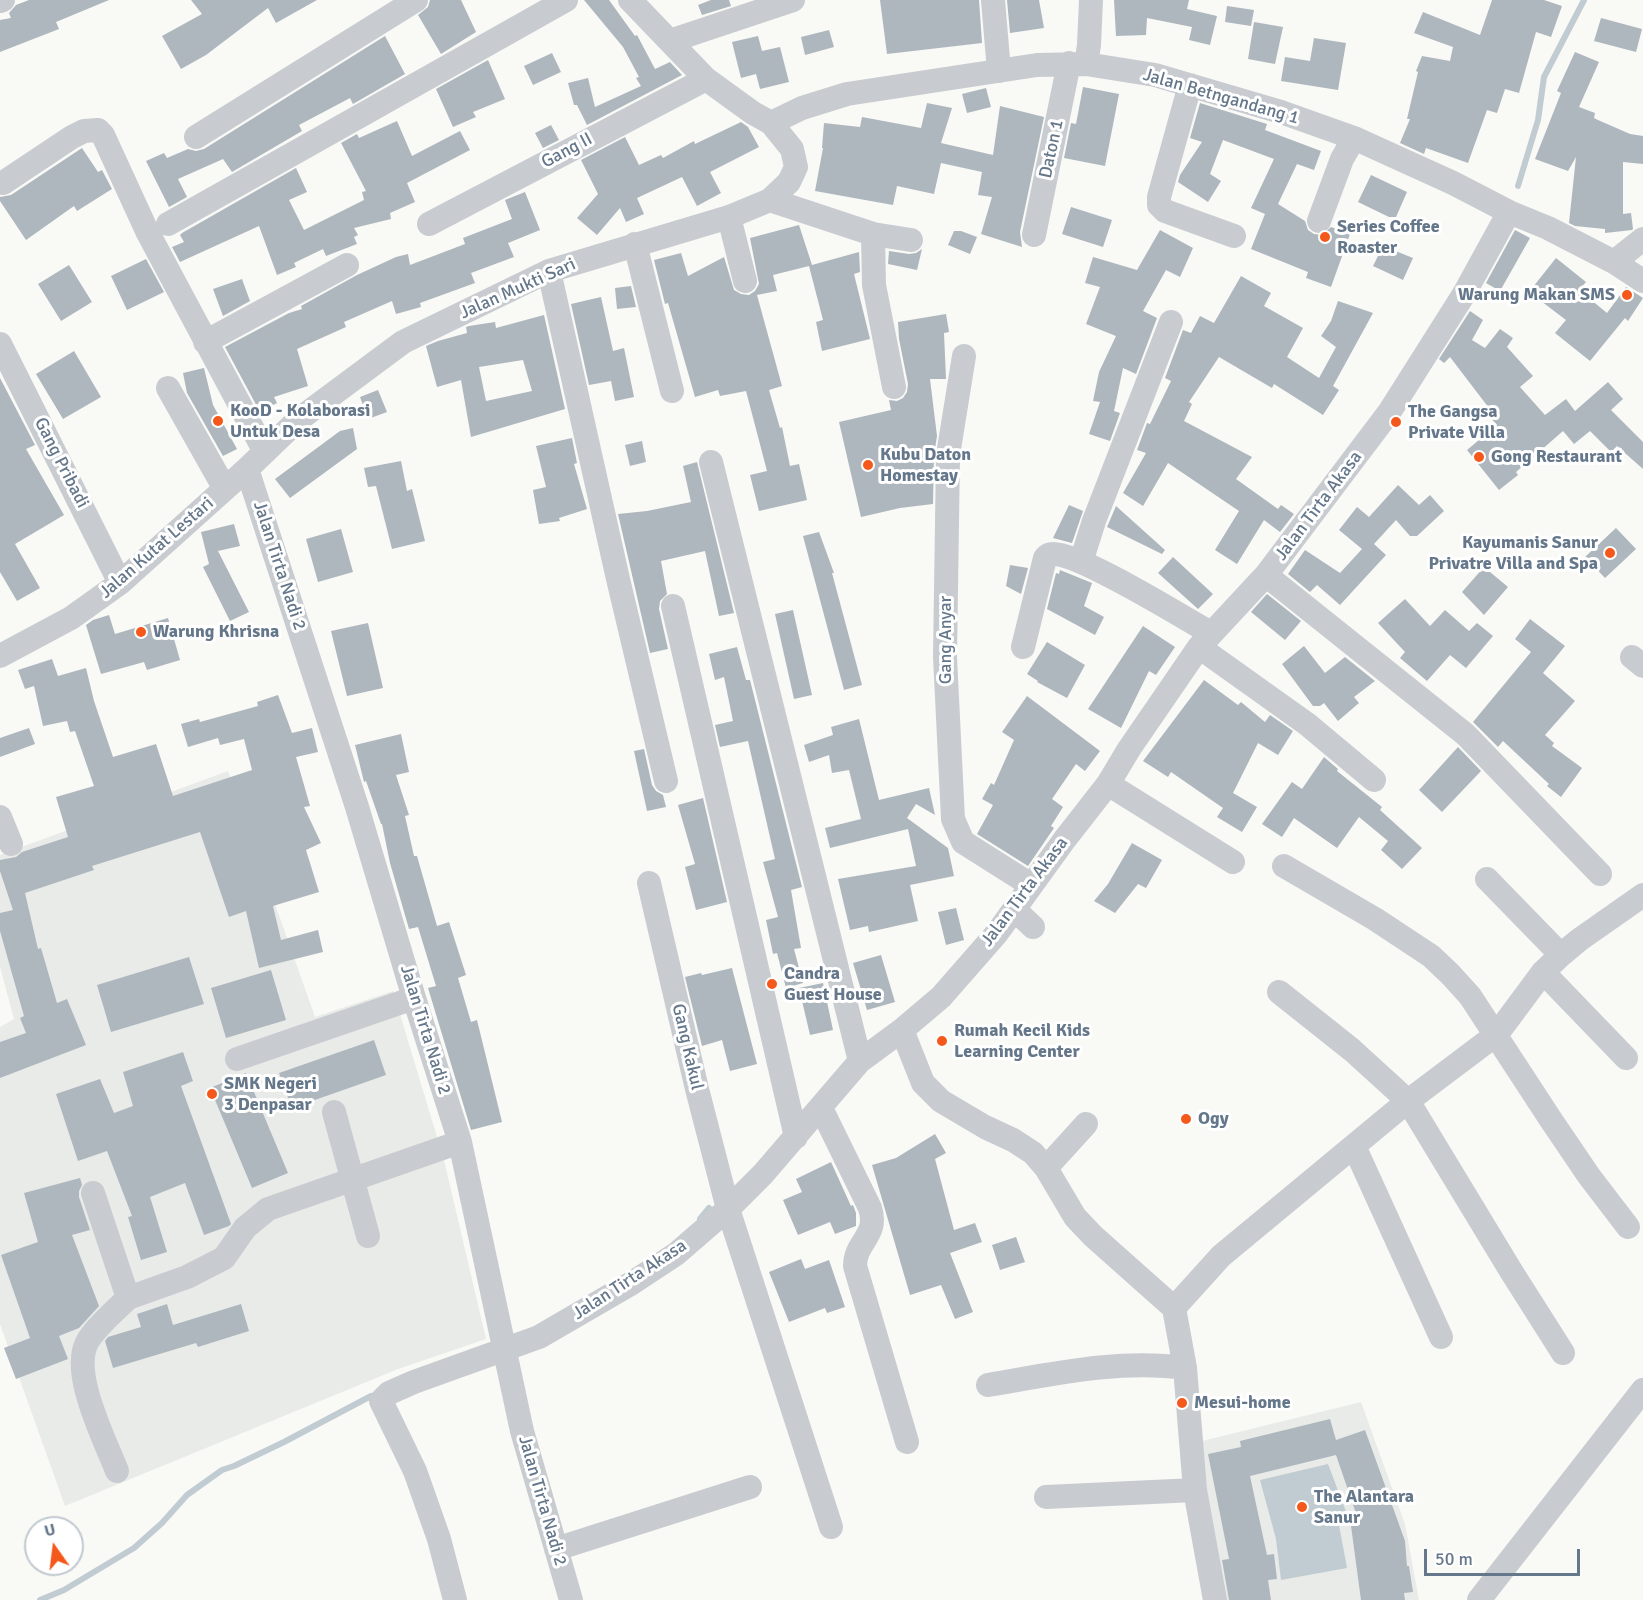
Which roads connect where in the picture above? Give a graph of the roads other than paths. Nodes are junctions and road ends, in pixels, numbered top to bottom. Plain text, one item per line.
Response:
1 (416, 0) edge
2 (566, 0) edge
3 (630, 0) edge
4 (793, 0) edge
5 (993, 0) edge
6 (1091, 0) edge
7 (670, 41) junction
8 (1078, 64) junction
9 (999, 70) junction
10 (706, 79) junction
11 (1190, 85) junction
12 (771, 123) junction
13 (196, 137) dead end
14 (1354, 138) junction
15 (3, 183) dead end
16 (770, 200) junction
17 (1509, 212) junction
18 (729, 217) junction
19 (1319, 221) dead end
20 (168, 224) dead end
21 (429, 224) dead end
22 (873, 234) junction
23 (1034, 235) dead end
24 (1234, 236) dead end
25 (1643, 239) edge
26 (911, 240) dead end
27 (635, 244) junction
28 (1614, 262) junction
29 (347, 265) dead end
30 (549, 271) junction
31 (744, 280) dead end
32 (1643, 281) edge
33 (1171, 322) dead end
34 (205, 342) junction
35 (0, 344) edge
36 (964, 356) dead end
37 (894, 387) dead end
38 (168, 388) dead end
39 (672, 391) dead end
40 (256, 461) junction
41 (711, 462) dead end
42 (225, 489) junction
43 (1081, 562) junction
44 (1266, 575) junction
45 (120, 583) junction
46 (673, 606) dead end
47 (1205, 640) junction
48 (1023, 647) dead end
49 (0, 656) edge
50 (1374, 780) dead end
51 (666, 781) dead end
52 (1108, 784) junction
53 (0, 817) edge
54 (11, 844) dead end
55 (1233, 862) dead end
56 (1284, 866) dead end
57 (1600, 874) dead end
58 (1487, 879) dead end
59 (649, 883) dead end
60 (1031, 885) junction
61 (1643, 895) edge
62 (1014, 909) junction
63 (1033, 927) dead end
64 (1552, 963) junction
65 (1278, 992) dead end
66 (414, 998) junction
67 (902, 1030) junction
68 (1497, 1034) junction
69 (1626, 1058) dead end
70 (237, 1059) dead end
71 (860, 1061) junction
72 (1408, 1101) junction
73 (821, 1108) junction
74 (334, 1112) dead end
75 (1086, 1124) dead end
76 (796, 1137) junction
77 (460, 1142) junction
78 (1354, 1146) junction
79 (1046, 1168) junction
80 (353, 1180) junction
81 (93, 1192) dead end
82 (728, 1209) junction
83 (1628, 1227) dead end
84 (368, 1236) dead end
85 (128, 1298) junction
86 (1174, 1308) junction
87 (1441, 1336) dead end
88 (505, 1351) junction
89 (1563, 1353) dead end
90 (1185, 1368) junction
91 (988, 1385) dead end
92 (1643, 1390) edge
93 (907, 1442) dead end
94 (117, 1471) dead end
95 (750, 1486) dead end
96 (1195, 1490) junction
97 (1047, 1497) dead end
98 (831, 1527) dead end
99 (556, 1549) junction
100 (455, 1600) edge
101 (571, 1600) edge
102 (1215, 1600) edge
103 (1479, 1600) edge

1 - 13 street
2 - 20 street
3 - 7 street
4 - 7 street
5 - 9 street
6 - 8 street, Daton 1
7 - 10 street
8 - 9 street, Jalan Betngandang 1
8 - 11 street, Jalan Betngandang 1
8 - 23 street, Daton 1
9 - 12 street, Jalan Betngandang 1
10 - 12 street
10 - 21 street, Gang II
11 - 14 street, Jalan Betngandang 1
11 - 24 street
12 - 16 street, Jalan Mukti Sari
14 - 17 street, Jalan Betngandang 1
14 - 19 street
15 - 34 street, Jalan Tirta Nadi 2
16 - 18 street, Jalan Mukti Sari
16 - 22 street
17 - 28 street, Jalan Betngandang 1
17 - 44 street, Jalan Tirta Akasa
18 - 27 street, Jalan Mukti Sari
18 - 31 street
22 - 26 street
22 - 37 street
25 - 28 street
27 - 30 street, Jalan Mukti Sari
27 - 39 street
28 - 32 street, Jalan Betngandang 1
29 - 34 street
30 - 40 street, Jalan Mukti Sari
30 - 51 street
33 - 43 street
34 - 40 street, Jalan Tirta Nadi 2
35 - 45 street, Gang Pribadi
36 - 60 street, Gang Anyar
38 - 42 street
40 - 42 street, Jalan Kutat Lestari
40 - 66 street, Jalan Tirta Nadi 2
41 - 71 street
42 - 45 street, Jalan Kutat Lestari
43 - 47 street
43 - 48 street
44 - 47 street, Jalan Tirta Akasa
44 - 57 street
45 - 49 street, Jalan Kutat Lestari
46 - 76 street
47 - 50 street
47 - 52 street, Jalan Tirta Akasa
52 - 55 street
52 - 60 street, Jalan Tirta Akasa
53 - 54 street
56 - 68 street
58 - 64 street
59 - 82 street, Gang Kakul
60 - 62 street, Jalan Tirta Akasa
61 - 64 street
62 - 63 street
62 - 67 street, Jalan Tirta Akasa
64 - 68 street
64 - 69 street
65 - 72 street
66 - 70 street
66 - 77 street, Jalan Tirta Nadi 2
67 - 71 street, Jalan Tirta Akasa
67 - 79 street
68 - 72 street
68 - 83 street
71 - 73 street, Jalan Tirta Akasa
72 - 78 street
72 - 89 street
73 - 76 street, Jalan Tirta Akasa
73 - 93 street
74 - 80 street
75 - 79 street
76 - 82 street, Jalan Tirta Akasa
77 - 80 street
77 - 88 street, Jalan Tirta Nadi 2
78 - 86 street
78 - 87 street
79 - 86 street
80 - 84 street
80 - 85 street
81 - 85 street
82 - 88 street, Jalan Tirta Akasa
82 - 98 street, Gang Kakul
85 - 94 street
86 - 90 street
88 - 99 street, Jalan Tirta Nadi 2
88 - 100 street, Jalan Tirta Akasa
90 - 91 street
90 - 96 street
92 - 103 street
95 - 99 street
96 - 97 street
96 - 102 street
99 - 101 street, Jalan Tirta Nadi 2

